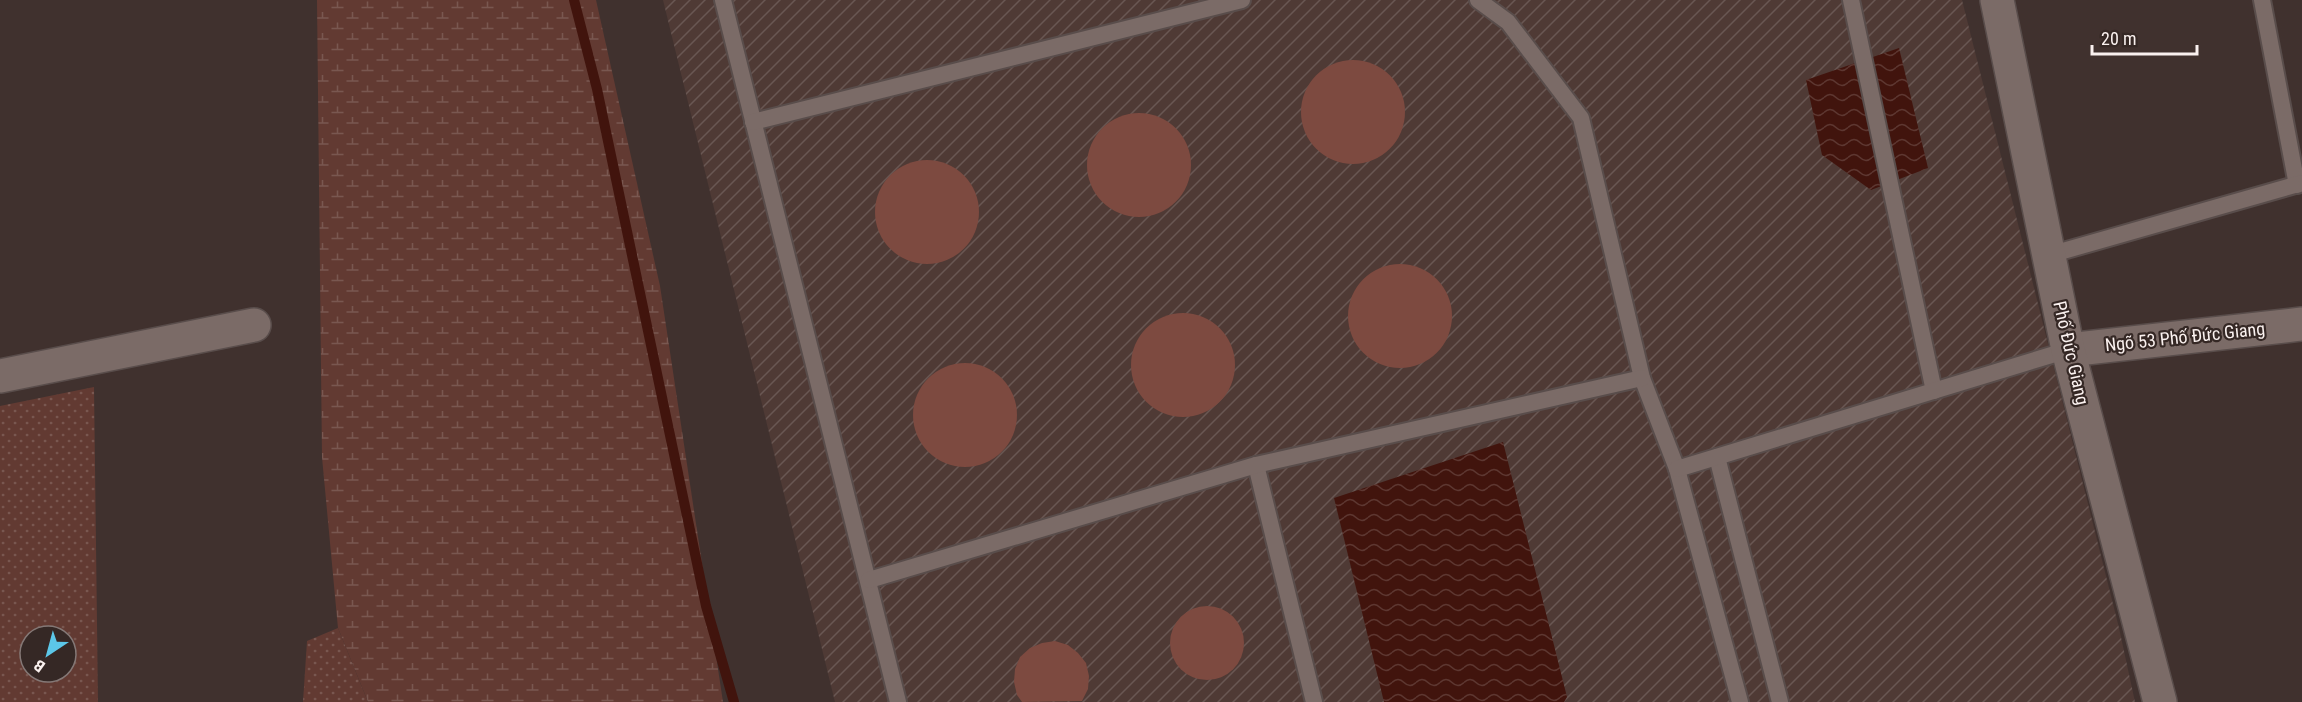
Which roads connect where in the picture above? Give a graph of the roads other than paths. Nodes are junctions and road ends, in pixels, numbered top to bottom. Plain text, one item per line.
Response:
1 (723, 0) edge
2 (1242, 0) edge
3 (1478, 0) edge
4 (1851, 0) edge
5 (1997, 0) edge
6 (2262, 0) edge
7 (753, 122) junction
8 (2300, 184) edge
9 (2049, 255) junction
10 (2302, 324) edge
11 (254, 325) dead end
12 (2068, 350) junction
13 (0, 376) edge
14 (1642, 378) junction
15 (1934, 391) junction
16 (1717, 457) junction
17 (1256, 465) junction
18 (1677, 469) junction
19 (869, 580) junction
20 (898, 702) edge
21 (1314, 702) edge
22 (1740, 702) edge
23 (1780, 702) edge
24 (2160, 702) edge

1 - 7 lane
2 - 7 lane
3 - 14 lane
4 - 15 lane
5 - 9 street, Phố Đức Giang
6 - 8 lane
7 - 19 lane
8 - 9 lane
9 - 12 street, Phố Đức Giang
10 - 12 street, Ngõ 53 Phố Đức Giang
11 - 13 street
12 - 15 lane
12 - 24 street, Phố Đức Giang
14 - 17 lane
14 - 18 lane
15 - 16 lane
16 - 18 lane
16 - 23 lane
17 - 19 lane
17 - 21 lane
18 - 22 lane
19 - 20 lane

